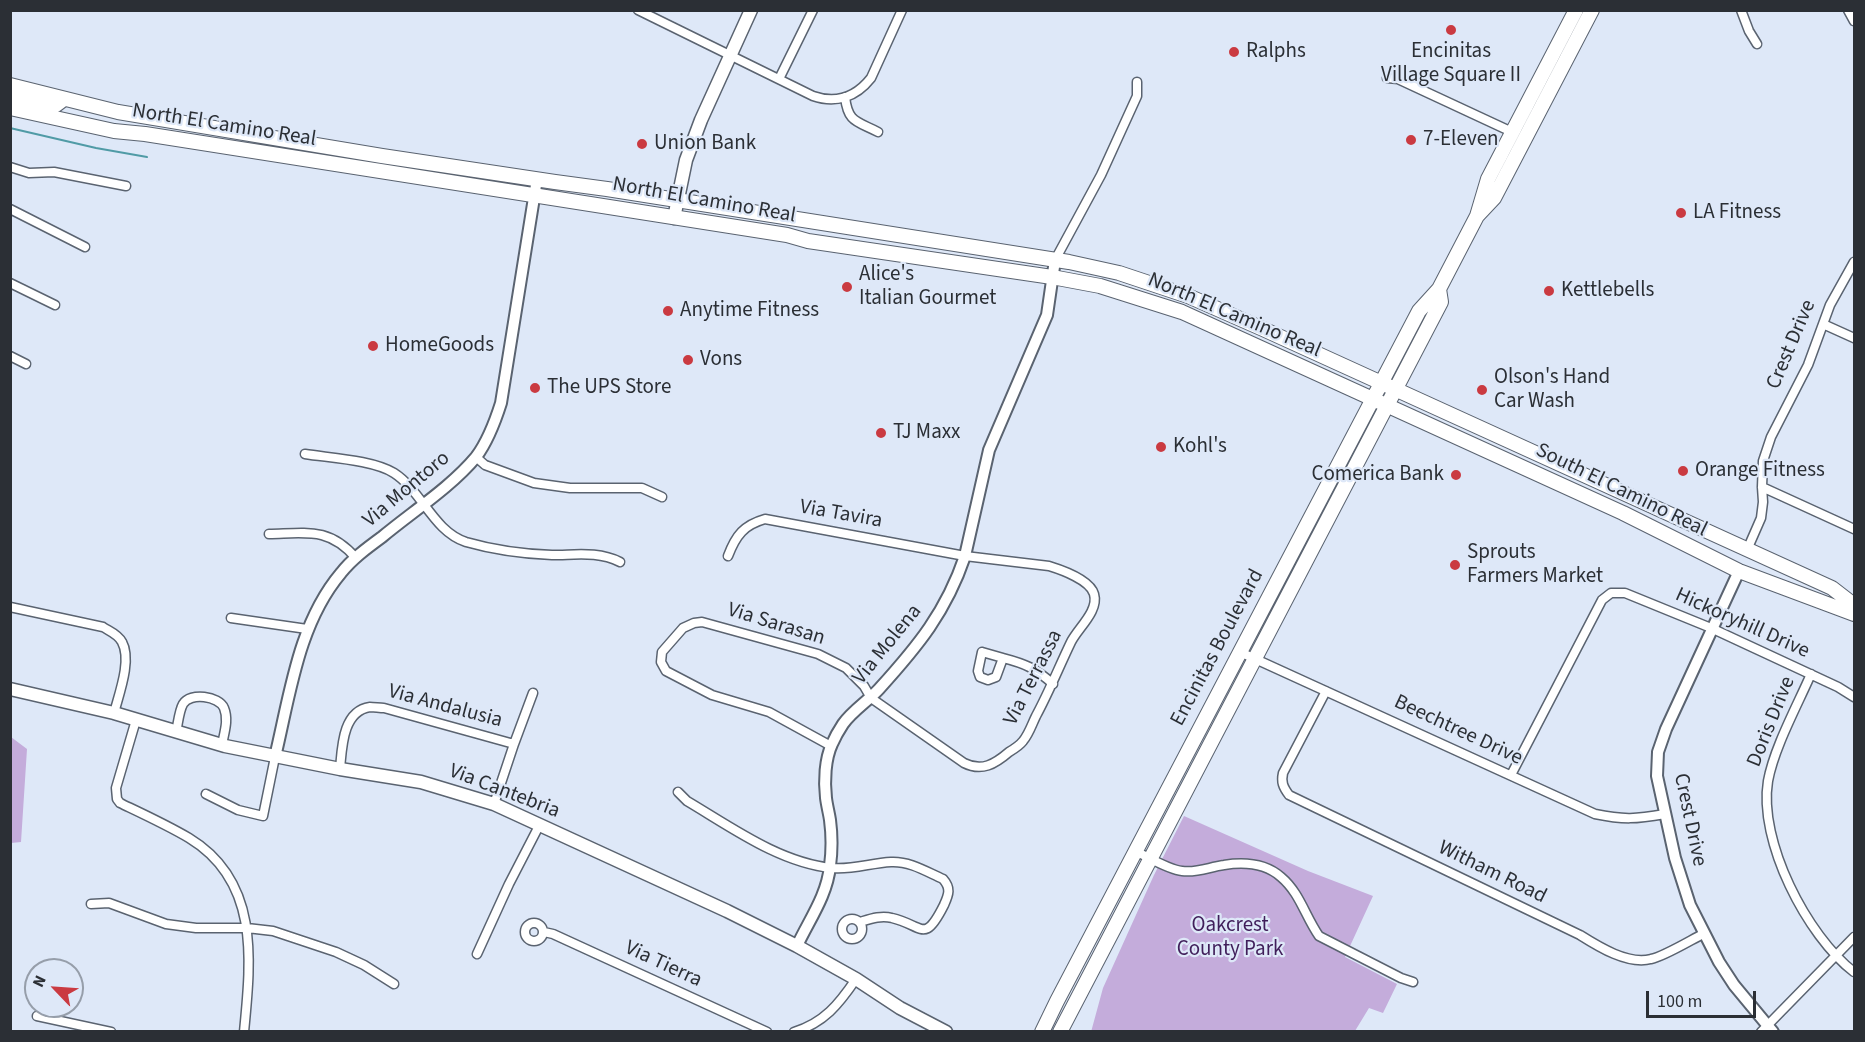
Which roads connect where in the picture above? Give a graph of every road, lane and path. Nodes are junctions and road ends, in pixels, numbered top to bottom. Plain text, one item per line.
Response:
1 (638, 10) edge
2 (751, 10) edge
3 (813, 10) edge
4 (902, 10) edge
5 (1576, 10) edge
6 (1592, 10) edge
7 (1741, 10) edge
8 (1848, 10) edge
9 (1854, 21) edge
10 (1757, 44) dead end
11 (730, 55) junction
12 (1387, 78) dead end
13 (779, 79) junction
14 (1137, 82) dead end
15 (11, 89) edge
16 (845, 98) junction
17 (10, 108) edge
18 (878, 132) dead end
19 (1512, 132) junction
20 (420, 162) junction
21 (10, 167) edge
22 (359, 168) junction
23 (537, 179) junction
24 (126, 186) dead end
25 (535, 195) junction
26 (678, 200) junction
27 (10, 209) edge
28 (1477, 216) junction
29 (674, 218) junction
30 (950, 243) junction
31 (85, 247) dead end
32 (875, 251) junction
33 (1055, 260) junction
34 (1854, 262) edge
35 (1053, 277) junction
36 (10, 283) edge
37 (1089, 284) junction
38 (1438, 289) junction
39 (1167, 290) junction
40 (55, 305) dead end
41 (1182, 312) junction
42 (1232, 315) junction
43 (1823, 324) junction
44 (1854, 338) edge
45 (10, 356) edge
46 (26, 364) dead end
47 (1381, 383) junction
48 (1395, 389) junction
49 (1373, 399) junction
50 (1386, 406) junction
51 (305, 453) dead end
52 (1494, 454) junction
53 (476, 457) junction
54 (1555, 462) junction
55 (1762, 487) junction
56 (662, 497) dead end
57 (423, 504) junction
58 (1854, 529) edge
59 (269, 534) dead end
60 (1301, 534) junction
61 (1747, 550) junction
62 (728, 556) dead end
63 (965, 556) junction
64 (356, 558) junction
65 (620, 562) dead end
66 (1739, 571) junction
67 (1832, 588) junction
68 (1287, 594) junction
69 (1854, 605) edge
70 (10, 607) edge
71 (1854, 614) edge
72 (231, 618) dead end
73 (1712, 628) junction
74 (307, 629) junction
75 (1240, 652) junction
76 (1003, 658) dead end
77 (1255, 659) junction
78 (1811, 674) junction
79 (1053, 684) junction
80 (10, 689) edge
81 (1326, 691) junction
82 (533, 693) dead end
83 (1854, 697) edge
84 (871, 698) junction
85 (114, 713) junction
86 (136, 720) junction
87 (176, 732) junction
88 (514, 744) junction
89 (222, 745) junction
90 (831, 746) junction
91 (275, 758) junction
92 (340, 770) junction
93 (1511, 775) junction
94 (678, 792) dead end
95 (206, 794) dead end
96 (494, 804) junction
97 (1665, 814) junction
98 (540, 824) junction
99 (1135, 851) junction
100 (1150, 858) junction
101 (830, 868) junction
102 (91, 903) dead end
103 (860, 922) dead end
104 (247, 928) junction
105 (544, 932) dead end
106 (1703, 934) junction
107 (1854, 937) edge
108 (797, 946) junction
109 (477, 954) dead end
110 (1836, 954) junction
111 (1854, 972) edge
112 (856, 979) junction
113 (1413, 982) dead end
114 (394, 984) dead end
115 (46, 1018) edge
116 (1767, 1029) edge
117 (111, 1032) edge
118 (244, 1032) edge
119 (767, 1032) edge
120 (794, 1032) edge
121 (946, 1032) edge
122 (1042, 1032) edge
123 (1059, 1032) edge

1 - 11 street
2 - 11 main road
3 - 13 street
4 - 16 street
5 - 19 main road, Encinitas Boulevard
6 - 28 main road, Encinitas Boulevard
7 - 10 street
8 - 9 street
11 - 13 street
11 - 26 main road
12 - 19 street
13 - 16 street
14 - 33 street
15 - 20 main road, North El Camino Real
16 - 18 street
17 - 22 main road, North El Camino Real
19 - 28 main road, Encinitas Boulevard
20 - 22 main road
20 - 23 main road, North El Camino Real
21 - 24 street
22 - 25 main road, North El Camino Real
23 - 25 street, Via Montoro
23 - 26 main road, North El Camino Real
25 - 29 main road, North El Camino Real
25 - 53 street, Via Montoro
26 - 29 main road
26 - 30 main road, North El Camino Real
27 - 31 street
28 - 38 main road, Encinitas Boulevard
29 - 32 main road, North El Camino Real
30 - 32 main road
30 - 33 main road, North El Camino Real
32 - 35 main road, North El Camino Real
33 - 35 street, Via Molena
33 - 39 main road, North El Camino Real
34 - 43 street, Crest Drive
35 - 37 main road, North El Camino Real
35 - 63 street, Via Molena
36 - 40 street
37 - 39 main road
37 - 41 main road, North El Camino Real
38 - 47 main road, Encinitas Boulevard
38 - 48 main road, Encinitas Boulevard
39 - 42 main road, North El Camino Real
41 - 42 main road
41 - 49 main road, North El Camino Real
42 - 47 main road, North El Camino Real
43 - 44 street
43 - 55 street, Crest Drive
45 - 46 street
47 - 48 main road, South El Camino Real
47 - 49 main road, Encinitas Boulevard
48 - 50 main road, Encinitas Boulevard
48 - 54 main road, South El Camino Real
49 - 50 main road, South El Camino Real
49 - 60 main road, Encinitas Boulevard
50 - 52 main road, South El Camino Real
50 - 68 main road, Encinitas Boulevard
51 - 57 street
52 - 54 main road
52 - 66 main road, South El Camino Real
53 - 56 street
53 - 57 street, Via Montoro
54 - 61 main road, South El Camino Real
55 - 58 street
55 - 61 street, Crest Drive
57 - 64 street, Via Montoro
57 - 65 street
59 - 64 street
60 - 68 main road
60 - 75 main road, Encinitas Boulevard
61 - 67 main road, South El Camino Real
62 - 63 street, Via Tavira
63 - 79 street, Via Terrassa
63 - 84 street, Via Molena
64 - 74 street, Via Montoro
66 - 67 main road
66 - 71 main road, South El Camino Real
66 - 73 street, Crest Drive
67 - 69 main road, South El Camino Real
68 - 77 main road, Encinitas Boulevard
70 - 85 street
72 - 74 street
73 - 78 street, Hickoryhill Drive
73 - 93 street, Hickoryhill Drive
73 - 97 street, Crest Drive
74 - 91 street, Via Montoro
75 - 77 street, Beechtree Drive
75 - 99 main road, Encinitas Boulevard
76 - 79 street
77 - 81 street, Beechtree Drive
77 - 100 main road, Encinitas Boulevard
78 - 83 street, Hickoryhill Drive
78 - 110 street, Doris Drive
79 - 84 street, Via Terrassa
80 - 85 main road, Via Cantebria
81 - 93 street, Beechtree Drive
81 - 106 street, Witham Road
82 - 88 street
84 - 90 street, Via Molena
84 - 90 street, Via Sarasan
85 - 86 main road, Via Cantebria
86 - 87 main road, Via Cantebria
86 - 104 street
87 - 89 main road, Via Cantebria
87 - 89 street
88 - 92 street, Via Andalusia
88 - 96 street
89 - 91 main road, Via Cantebria
90 - 101 street, Via Molena
91 - 92 main road, Via Cantebria
91 - 95 street, Via Montoro
92 - 96 main road, Via Cantebria
93 - 97 street, Beechtree Drive
94 - 101 street
96 - 98 main road, Via Cantebria
97 - 106 street, Crest Drive
98 - 108 main road, Via Cantebria
98 - 109 street
99 - 100 street
99 - 122 main road, Encinitas Boulevard
100 - 113 street
100 - 123 main road, Encinitas Boulevard
101 - 103 street
101 - 108 street, Via Molena
102 - 104 street
104 - 114 street
104 - 118 street
105 - 119 street, Via Tierra
106 - 116 street, Crest Drive
107 - 110 street
108 - 112 main road, Via Cantebria
110 - 111 street, Doris Drive
110 - 116 street
112 - 120 street
112 - 121 main road, Via Cantebria
115 - 117 street

